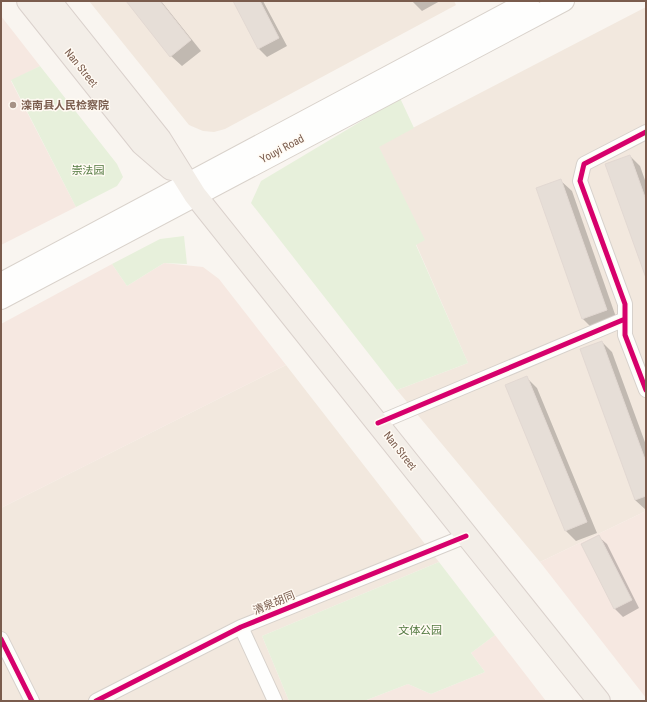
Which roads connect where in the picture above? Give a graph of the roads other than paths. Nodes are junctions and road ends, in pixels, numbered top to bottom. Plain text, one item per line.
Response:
1 (28, 1) edge
2 (50, 1) edge
3 (530, 1) edge
4 (564, 1) edge
5 (646, 132) edge
6 (191, 188) junction
7 (1, 283) edge
8 (1, 299) edge
9 (625, 319) junction
10 (646, 390) edge
11 (378, 423) junction
12 (466, 536) junction
13 (241, 627) junction
14 (1, 639) edge
15 (32, 701) edge
16 (96, 701) edge
17 (276, 701) edge
18 (599, 701) edge

1 - 6 main road, Nan Street
2 - 6 main road, Nan Street
3 - 6 main road, Youyi Road
4 - 6 main road, Youyi Road
5 - 9 street
6 - 7 main road, Youyi Road
6 - 8 main road, Youyi Road
6 - 11 main road, Nan Street
9 - 10 street
9 - 11 street
11 - 12 main road, Nan Street
12 - 13 street, 清泉胡同
12 - 18 main road, Nan Street
13 - 16 street, 清泉胡同
13 - 17 street
14 - 15 street

